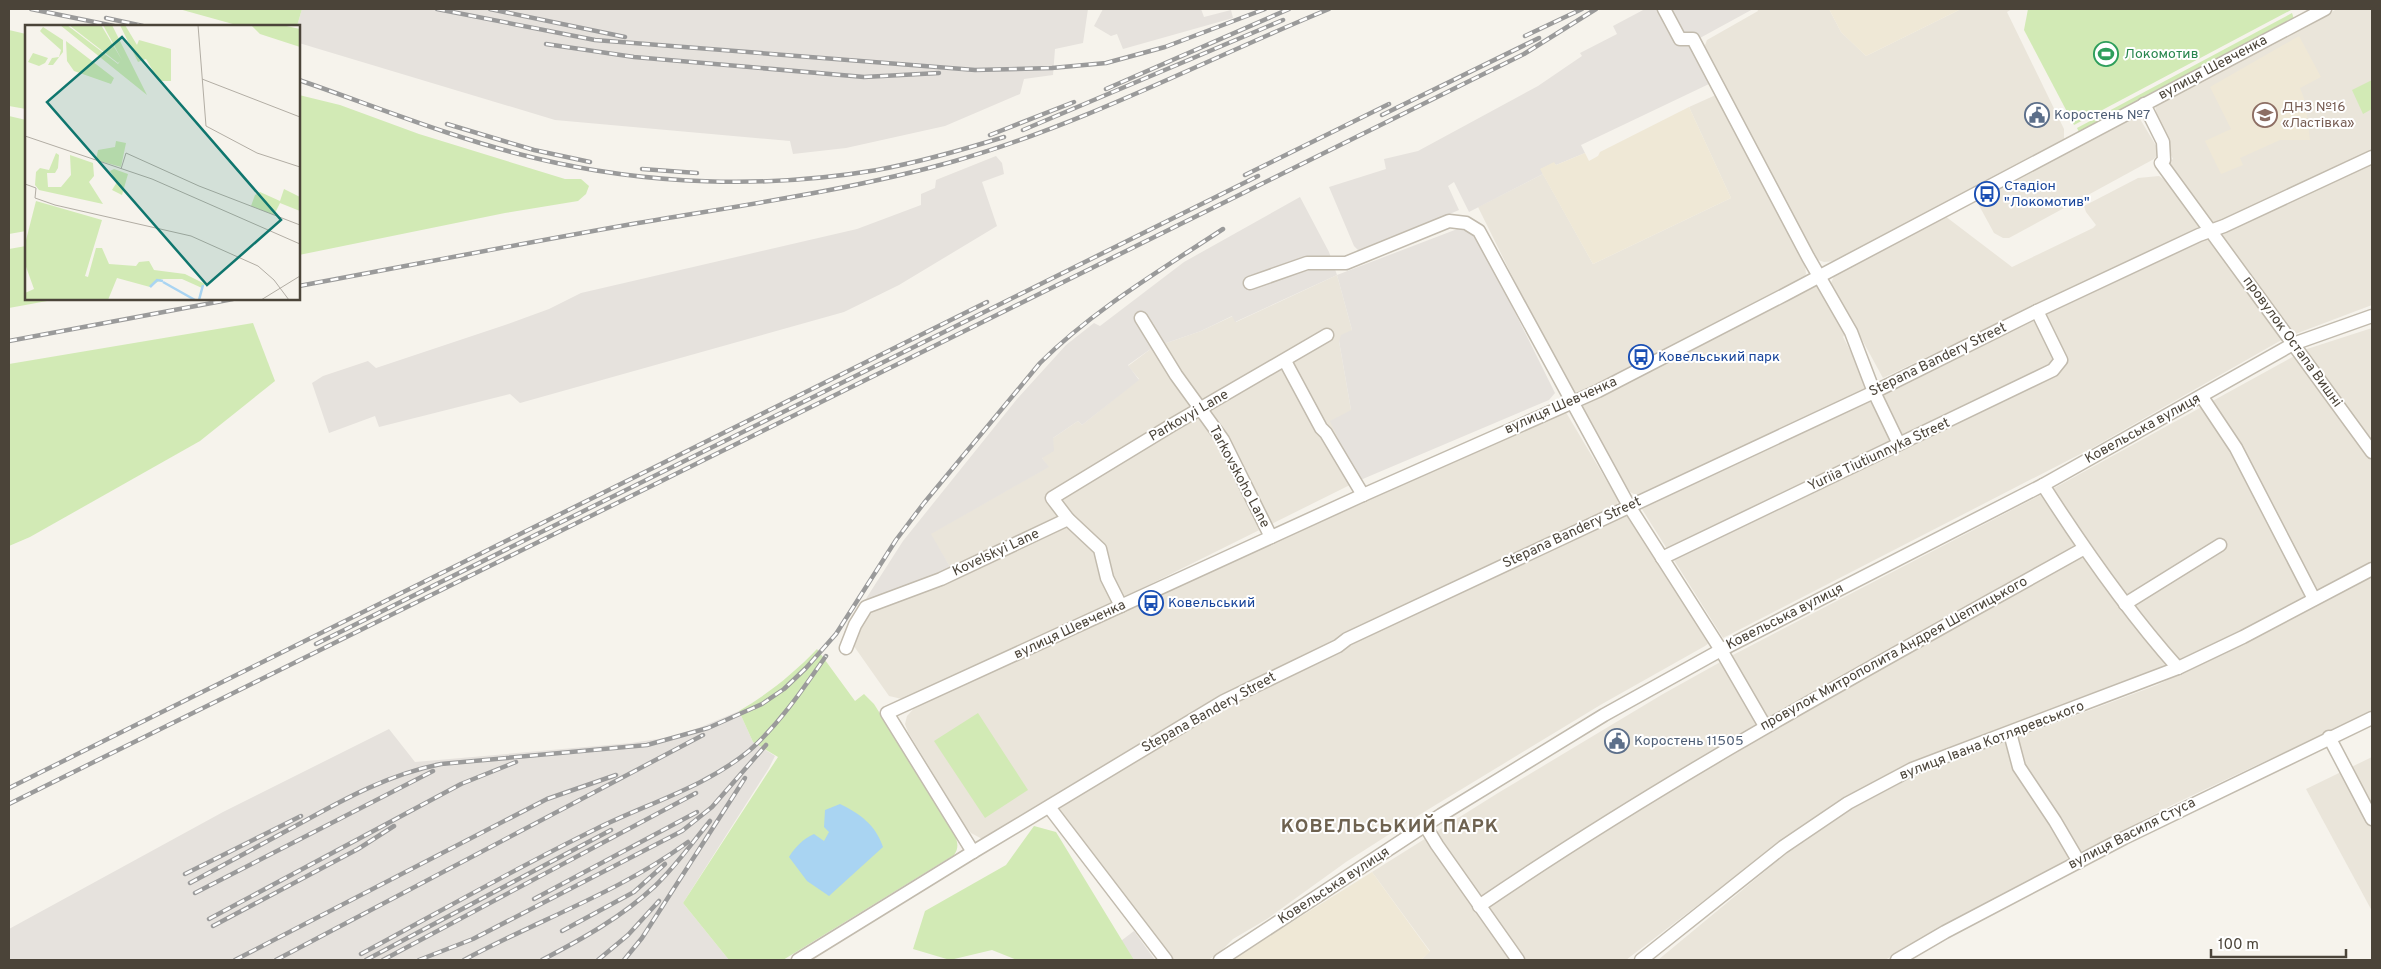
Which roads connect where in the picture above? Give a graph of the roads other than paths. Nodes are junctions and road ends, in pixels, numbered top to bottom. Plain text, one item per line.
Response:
1 (1664, 9) edge
2 (2325, 9) edge
3 (2144, 104) junction
4 (2372, 157) edge
5 (2212, 231) junction
6 (1820, 276) junction
7 (1250, 283) dead end
8 (2037, 311) junction
9 (2372, 316) edge
10 (1141, 318) dead end
11 (1327, 335) dead end
12 (2294, 344) junction
13 (1285, 361) junction
14 (1874, 392) junction
15 (2202, 397) junction
16 (1571, 403) junction
17 (1202, 409) junction
18 (1899, 444) junction
19 (2372, 452) edge
20 (2042, 485) junction
21 (1363, 495) junction
22 (1629, 506) junction
23 (1068, 518) junction
24 (1271, 537) junction
25 (2220, 545) dead end
26 (2083, 549) junction
27 (1662, 558) junction
28 (2372, 569) edge
29 (2314, 599) junction
30 (2125, 604) junction
31 (1121, 606) junction
32 (846, 648) dead end
33 (1721, 650) junction
34 (2178, 668) junction
35 (2372, 718) edge
36 (1765, 726) junction
37 (2010, 734) junction
38 (2329, 737) junction
39 (1049, 807) junction
40 (2372, 819) edge
41 (1426, 827) junction
42 (973, 852) junction
43 (2079, 862) junction
44 (1479, 906) junction
45 (798, 960) edge
46 (1166, 960) edge
47 (1220, 960) edge
48 (1518, 960) edge
49 (1641, 960) edge
50 (1898, 960) edge

1 - 6 street
2 - 3 street, вулиця Шевченка
3 - 5 street, провулок Остапа Вишні
3 - 6 street, вулиця Шевченка
4 - 5 street, Stepana Bandery Street
5 - 8 street, Stepana Bandery Street
5 - 12 street, провулок Остапа Вишні
6 - 14 street
6 - 16 street, вулиця Шевченка
7 - 16 street
8 - 14 street, Stepana Bandery Street
8 - 18 street, Yuriia Tiutiunnyka Street
9 - 12 street, Ковельська вулиця
10 - 17 street, Tarkovskoho Lane
11 - 13 street, Parkovyi Lane
12 - 15 street, Ковельська вулиця
12 - 19 street, провулок Остапа Вишні
13 - 17 street, Parkovyi Lane
13 - 21 street
14 - 18 street
14 - 22 street, Stepana Bandery Street
15 - 20 street, Ковельська вулиця
15 - 29 street
16 - 21 street, вулиця Шевченка
16 - 22 street
17 - 23 street, Parkovyi Lane
17 - 24 street, Tarkovskoho Lane
18 - 27 street, Yuriia Tiutiunnyka Street
20 - 26 street
20 - 33 street, Ковельська вулиця
21 - 24 street, вулиця Шевченка
22 - 27 street
22 - 39 street, Stepana Bandery Street
23 - 31 street
23 - 32 street, Kovelskyi Lane
24 - 31 street, вулиця Шевченка
25 - 30 street
26 - 30 street
26 - 36 street, провулок Митрополита Андрея Шептицького
27 - 33 street
28 - 29 street, вулиця Івана Котляревського
29 - 34 street, вулиця Івана Котляревського
30 - 34 street
31 - 42 street, вулиця Шевченка
33 - 36 street
33 - 41 street, Ковельська вулиця
34 - 37 street, вулиця Івана Котляревського
35 - 38 street, вулиця Василя Стуса
36 - 44 street, провулок Митрополита Андрея Шептицького
37 - 43 street
37 - 49 street, вулиця Івана Котляревського
38 - 40 street
38 - 43 street, вулиця Василя Стуса
39 - 42 street, Stepana Bandery Street
39 - 46 street
41 - 44 street
41 - 47 street, Ковельська вулиця
42 - 45 street, Stepana Bandery Street
43 - 50 street, вулиця Василя Стуса
44 - 48 street

